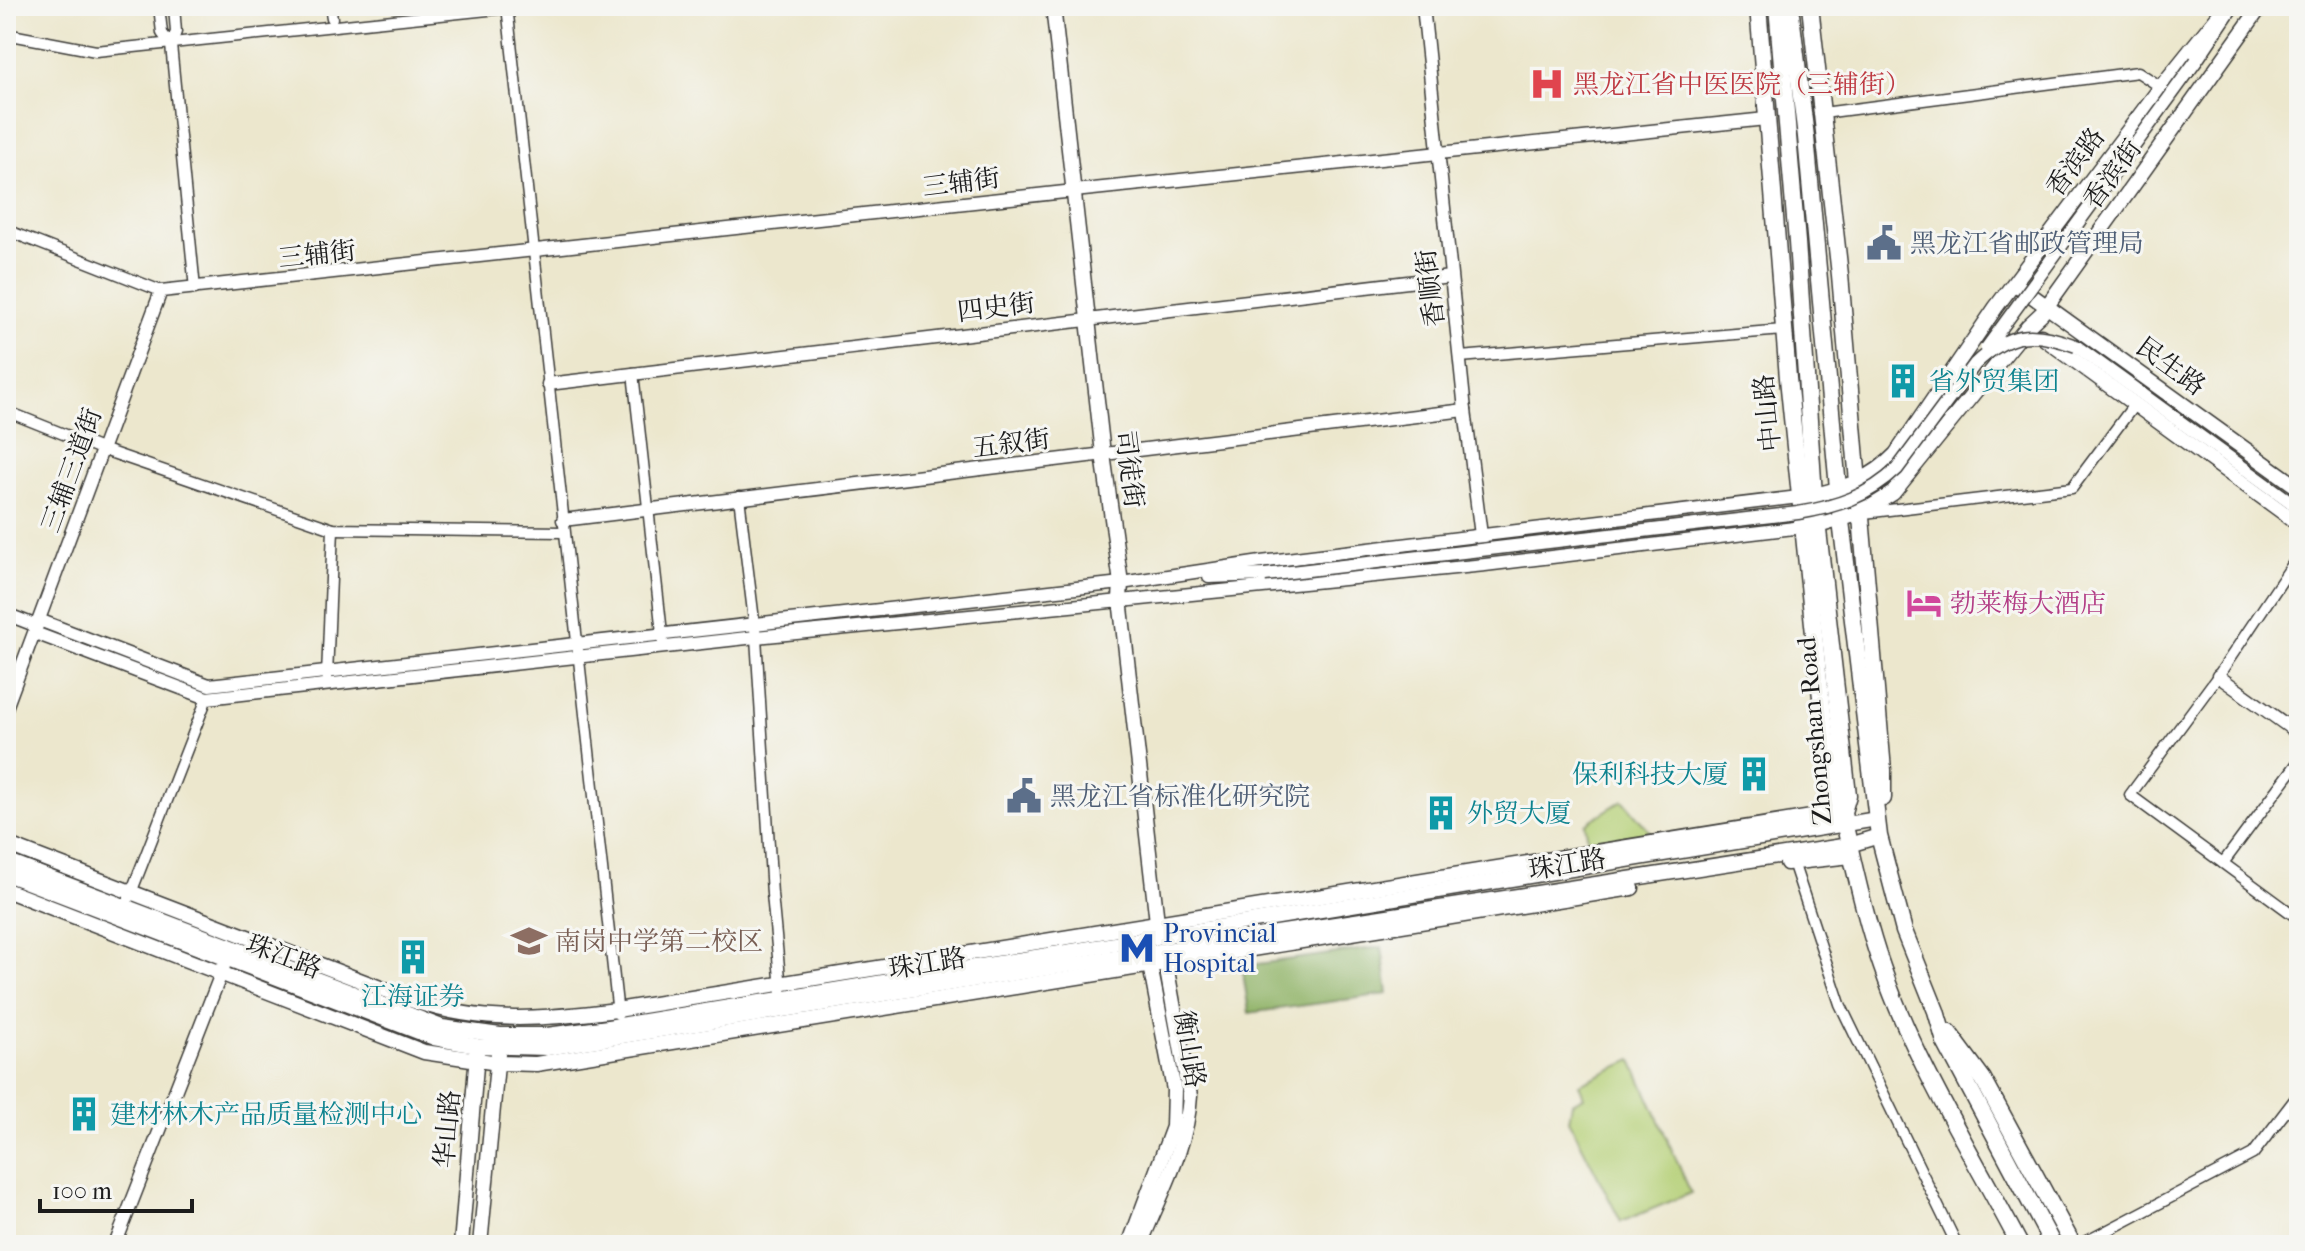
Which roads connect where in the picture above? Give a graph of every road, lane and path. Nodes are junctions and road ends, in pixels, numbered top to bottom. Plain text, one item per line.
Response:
1 (159, 6) edge
2 (174, 6) edge
3 (330, 6) edge
4 (1053, 6) edge
5 (1423, 6) edge
6 (1758, 6) edge
7 (1777, 6) edge
8 (1790, 6) edge
9 (1810, 6) edge
10 (2226, 6) edge
11 (2233, 6) edge
12 (2261, 6) edge
13 (507, 7) edge
14 (332, 18) dead end
15 (6, 34) edge
16 (171, 45) junction
17 (1816, 67) junction
18 (1766, 84) junction
19 (2161, 87) junction
20 (1823, 113) junction
21 (1766, 119) junction
22 (1785, 128) junction
23 (1806, 137) junction
24 (1438, 153) junction
25 (1074, 191) junction
26 (6, 230) edge
27 (1797, 242) junction
28 (534, 252) junction
29 (1817, 253) junction
30 (1840, 275) junction
31 (1450, 277) junction
32 (1779, 282) junction
33 (2015, 284) junction
34 (195, 289) junction
35 (161, 291) junction
36 (2047, 306) junction
37 (1823, 313) junction
38 (1088, 318) junction
39 (2028, 326) junction
40 (1783, 330) junction
41 (1460, 357) junction
42 (1975, 364) junction
43 (633, 373) junction
44 (548, 384) junction
45 (2134, 405) junction
46 (1465, 410) junction
47 (6, 411) edge
48 (101, 449) junction
49 (1103, 454) junction
50 (1858, 482) junction
51 (2299, 488) edge
52 (1838, 490) junction
53 (1807, 496) junction
54 (739, 497) junction
55 (2299, 508) edge
56 (648, 509) junction
57 (1861, 513) junction
58 (1841, 521) junction
59 (2299, 524) edge
60 (564, 526) junction
61 (1811, 526) junction
62 (333, 529) junction
63 (1481, 536) junction
64 (2299, 555) edge
65 (1485, 565) junction
66 (1141, 580) junction
67 (1121, 583) junction
68 (1120, 599) junction
69 (6, 614) edge
70 (37, 627) junction
71 (756, 630) junction
72 (663, 641) junction
73 (578, 650) junction
74 (327, 672) junction
75 (2218, 676) junction
76 (327, 686) junction
77 (207, 698) junction
78 (6, 708) edge
79 (2299, 734) edge
80 (2299, 761) edge
81 (1844, 819) junction
82 (1877, 819) junction
83 (1879, 836) junction
84 (6, 844) edge
85 (1850, 850) junction
86 (6, 861) edge
87 (1793, 862) junction
88 (2223, 863) junction
89 (6, 874) edge
90 (6, 890) edge
91 (132, 892) junction
92 (126, 908) junction
93 (2299, 919) edge
94 (1155, 929) junction
95 (1157, 958) junction
96 (224, 967) junction
97 (781, 992) junction
98 (1937, 1015) junction
99 (478, 1017) junction
100 (501, 1019) junction
101 (620, 1031) junction
102 (499, 1041) junction
103 (477, 1047) junction
104 (498, 1063) junction
105 (2299, 1094) edge
106 (115, 1245) edge
107 (461, 1245) edge
108 (480, 1245) edge
109 (1129, 1245) edge
110 (1140, 1245) edge
111 (1957, 1245) edge
112 (2020, 1245) edge
113 (2053, 1245) edge
114 (2073, 1245) edge
115 (2080, 1245) edge

1 - 16 street
2 - 16 street
3 - 14 street
4 - 25 main road, 司徒街
5 - 24 street, 香顺街
6 - 18 main road, 中山路
7 - 22 main road
8 - 23 main road
9 - 17 main road
10 - 19 main road, 香滨路
11 - 42 street, bridge
12 - 36 main road, 香滨街
13 - 16 street
13 - 28 street
15 - 16 street
16 - 34 street
17 - 20 main road
17 - 23 main road
18 - 21 main road, 中山路
18 - 22 main road
19 - 20 street
19 - 33 main road, 香滨路
20 - 30 main road
21 - 24 street, 三辅街
21 - 32 main road, 中山路
22 - 27 main road
23 - 29 main road
24 - 25 street, 三辅街
24 - 31 street, 香顺街
25 - 28 street, 三辅街
25 - 38 main road, 司徒街
26 - 35 street
27 - 32 main road
27 - 53 main road
28 - 34 street, 三辅街
28 - 44 street
29 - 30 main road
29 - 37 main road
30 - 37 main road
30 - 50 main road
31 - 38 street, 四史街
31 - 41 street, 香顺街
32 - 40 main road, 中山路
33 - 36 main road, 民生路
33 - 50 main road, 香滨路
34 - 35 street, 三辅街
35 - 48 street, 三辅三道街
36 - 39 main road, 香滨街
36 - 51 main road, 民生路
37 - 52 main road
38 - 43 street, 四史街
38 - 49 main road, 司徒街
39 - 45 main road, 民生路
39 - 57 main road, 香滨街
40 - 41 street
40 - 53 main road, 中山路
41 - 46 street, 香顺街
42 - 55 street, bridge
42 - 66 street, bridge
43 - 44 street, 四史街
43 - 56 street
44 - 60 street
45 - 57 street
45 - 59 main road, 民生路
46 - 49 street, 五叙街
46 - 63 street, 香顺街
47 - 48 street
48 - 62 street
48 - 70 street, 三辅三道街
49 - 54 street, 五叙街
49 - 67 main road, 司徒街
50 - 52 main road, 香滨路
50 - 57 main road
52 - 53 main road, 香滨路
52 - 58 main road, Zhongshan Road
53 - 61 main road, 中山路
53 - 63 street
54 - 56 street, 五叙街
54 - 71 street
56 - 60 street, 五叙街
56 - 72 street
57 - 58 main road, 香滨街
57 - 82 main road
58 - 61 main road, 香滨街
58 - 82 main road, Zhongshan Road
60 - 62 street
60 - 73 street
61 - 65 street
61 - 81 main road, 中山路
62 - 74 street
63 - 65 street, 香顺街
63 - 66 street
64 - 75 street
65 - 68 street
66 - 67 street
67 - 68 main road, 司徒街
67 - 71 street
68 - 71 street
68 - 94 main road, 司徒街
69 - 70 street
70 - 74 street
70 - 77 street
70 - 78 street, 三辅三道街
71 - 72 street
71 - 97 street
72 - 73 street
73 - 74 street
73 - 76 street
73 - 101 street
74 - 76 street
75 - 79 street
75 - 88 street
76 - 77 street
77 - 91 street
80 - 88 street
81 - 82 main road, 珠江路
81 - 85 main road, Zhongshan Road
81 - 94 main road, 珠江路
82 - 83 main road, Zhongshan Road
83 - 85 main road, 珠江路
83 - 98 main road, Zhongshan Road
84 - 91 main road, 珠江路
85 - 87 main road, 珠江路
85 - 95 main road, 珠江路
85 - 112 main road, Zhongshan Road
86 - 92 main road, 珠江路
87 - 95 main road, 珠江路
87 - 111 street
88 - 93 street
89 - 96 main road, 珠江路
90 - 96 main road, 珠江路
91 - 92 street
91 - 99 main road, 珠江路
92 - 103 main road, 珠江路
94 - 95 main road
94 - 97 main road, 珠江路
95 - 101 main road, 珠江路
95 - 109 main road, 衡山路
95 - 110 main road, 衡山路
96 - 103 main road, 珠江路
96 - 106 street
97 - 101 main road, 珠江路
98 - 113 main road, Zhongshan Road
98 - 114 main road
99 - 100 main road, 珠江路
99 - 103 main road, 华山路
100 - 101 main road, 珠江路
100 - 102 main road, 华山路
101 - 102 main road, 珠江路
101 - 104 main road, 珠江路
102 - 103 main road, 珠江路
102 - 104 main road, 华山路
103 - 104 main road, 珠江路
103 - 107 main road, 华山路
104 - 108 main road, 华山路
105 - 115 street

